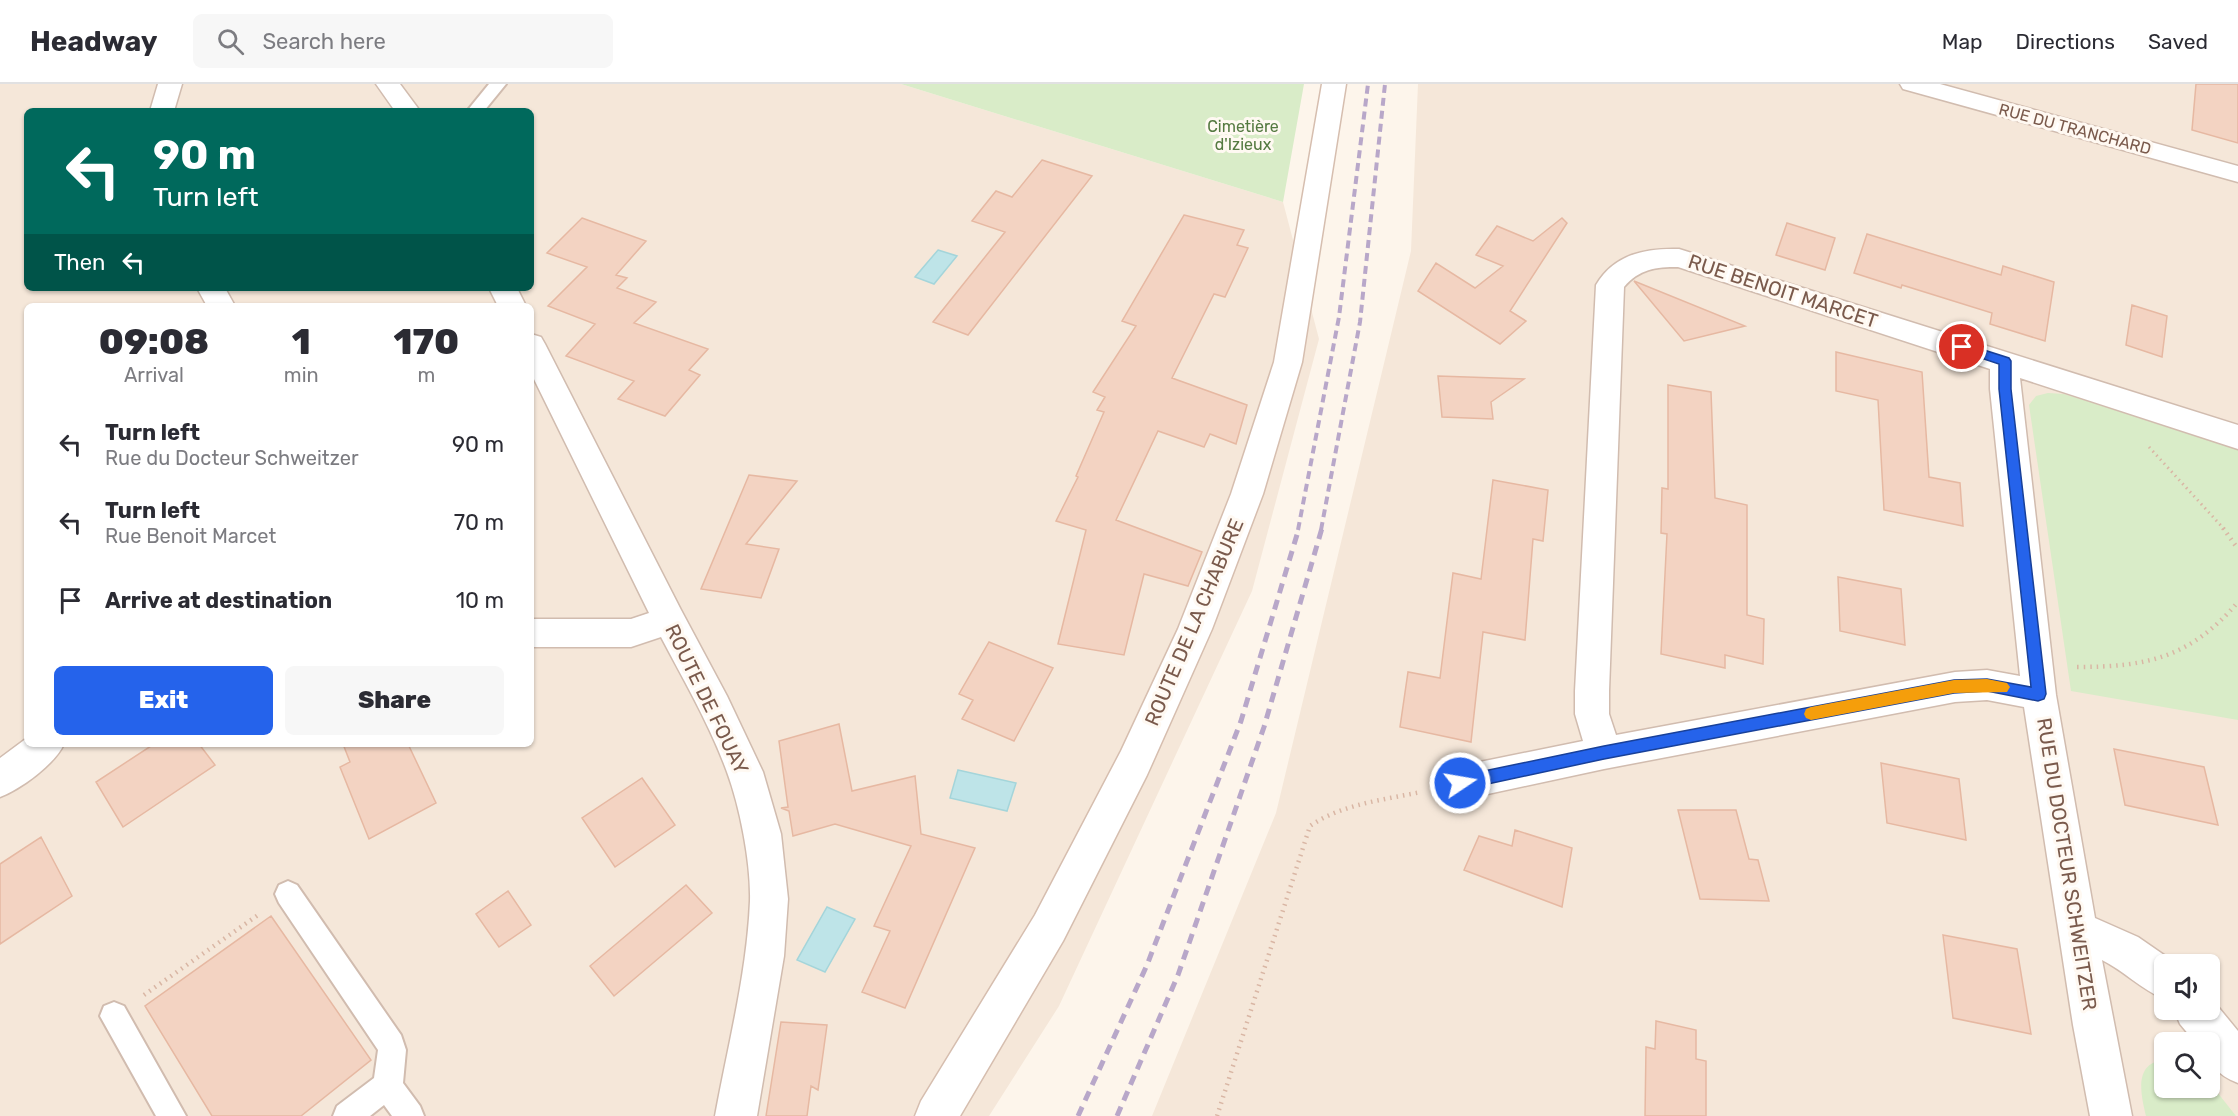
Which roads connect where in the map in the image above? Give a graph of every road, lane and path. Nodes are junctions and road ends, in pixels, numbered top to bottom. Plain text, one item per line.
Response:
1 (170, 84) edge
2 (388, 84) edge
3 (498, 84) edge
4 (1334, 84) edge
5 (1912, 84) edge
6 (163, 108) edge
7 (406, 108) edge
8 (478, 108) edge
9 (2238, 174) edge
10 (534, 351) edge
11 (2005, 361) junction
12 (2121, 399) junction
13 (2238, 437) edge
14 (2238, 549) edge
15 (2238, 602) edge
16 (669, 620) junction
17 (534, 633) edge
18 (2035, 658) junction
19 (2038, 694) junction
20 (42, 747) edge
21 (1604, 753) junction
22 (0, 780) edge
23 (1460, 783) joint
24 (288, 894) joint
25 (2078, 932) junction
26 (2154, 971) edge
27 (114, 1016) joint
28 (2202, 1020) edge
29 (2238, 1064) edge
30 (389, 1084) junction
31 (172, 1116) edge
32 (346, 1116) edge
33 (410, 1116) edge
34 (736, 1116) edge
35 (936, 1116) edge
36 (1217, 1116) edge
37 (2111, 1116) edge

1 - 6 street
2 - 7 street
3 - 8 lane
4 - 35 street, ROUTE DE LA CHABURE
5 - 9 street, RUE DU TRANCHARD
10 - 16 street, ROUTE DE FOUAY
11 - 12 street, RUE BENOIT MARCET
11 - 18 street, RUE DU DOCTEUR SCHWEITZER
11 - 21 street, RUE BENOIT MARCET
12 - 13 street, RUE BENOIT MARCET
12 - 14 path
15 - 18 path
16 - 17 street
16 - 34 street, ROUTE DE FOUAY
18 - 19 street, RUE DU DOCTEUR SCHWEITZER
19 - 21 street
19 - 25 street, RUE DU DOCTEUR SCHWEITZER
20 - 22 street
21 - 23 street
23 - 36 path
24 - 27 path
24 - 30 lane
25 - 26 street
25 - 37 street, RUE DU DOCTEUR SCHWEITZER
27 - 31 lane
28 - 29 street
30 - 32 lane
30 - 33 lane

